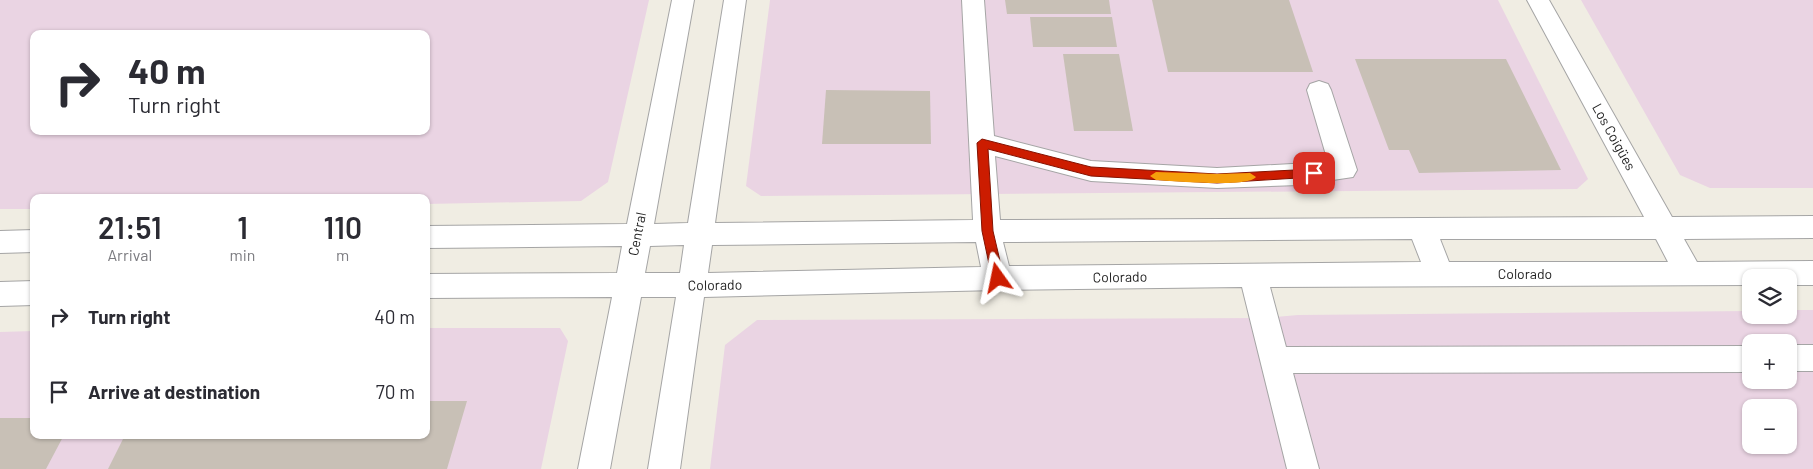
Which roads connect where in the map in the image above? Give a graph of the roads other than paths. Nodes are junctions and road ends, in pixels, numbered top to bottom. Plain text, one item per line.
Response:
1 (683, 0) edge
2 (735, 0) edge
3 (974, 0) edge
4 (1538, 0) edge
5 (1319, 90) dead end
6 (982, 143) junction
7 (1813, 227) edge
8 (1422, 228) junction
9 (1665, 229) junction
10 (987, 231) junction
11 (700, 234) junction
12 (637, 235) junction
13 (430, 237) edge
14 (30, 241) edge
15 (0, 242) edge
16 (1689, 273) junction
17 (1813, 273) edge
18 (1440, 274) junction
19 (1253, 276) junction
20 (998, 278) junction
21 (430, 286) edge
22 (627, 286) junction
23 (692, 286) junction
24 (30, 293) edge
25 (0, 294) edge
26 (1742, 358) edge
27 (1797, 358) edge
28 (1813, 358) edge
29 (1275, 360) junction
30 (594, 469) edge
31 (664, 469) edge
32 (1303, 469) edge

1 - 12 street, Central
2 - 11 street
3 - 6 street
4 - 9 street, Los Coigües
5 - 6 street
6 - 10 street
7 - 9 street
8 - 9 street
8 - 10 street
8 - 18 street
9 - 16 street, Los Coigües
10 - 11 street
10 - 20 street
11 - 12 street
11 - 23 street
12 - 13 street
12 - 22 street, Central
14 - 15 street
16 - 17 street, Colorado
16 - 18 street, Colorado
18 - 19 street, Colorado
19 - 20 street, Colorado
19 - 29 street
20 - 23 street, Colorado
21 - 22 street, Colorado
22 - 23 street, Colorado
22 - 30 street, Central
23 - 31 street
24 - 25 street
26 - 29 street
27 - 28 street
29 - 32 street

